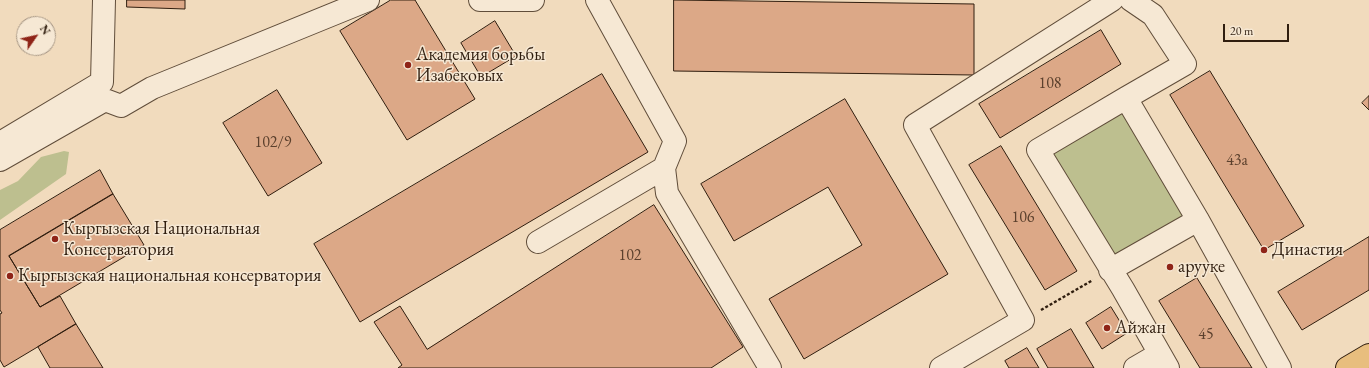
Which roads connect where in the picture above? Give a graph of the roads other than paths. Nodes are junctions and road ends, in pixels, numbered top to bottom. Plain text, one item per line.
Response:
1 (104, 0) edge
2 (368, 0) edge
3 (480, 0) edge
4 (533, 0) edge
5 (597, 0) edge
6 (1112, 0) edge
7 (1131, 0) edge
8 (1126, 98) junction
9 (0, 143) edge
10 (0, 160) edge
11 (664, 168) junction
12 (1198, 220) junction
13 (538, 242) dead end
14 (1110, 270) junction
15 (1369, 355) edge
16 (1163, 361) edge
17 (770, 368) edge
18 (941, 368) edge
19 (1135, 368) edge
20 (1280, 368) edge
21 (1347, 368) edge

1 - 9 street
2 - 10 street
3 - 4 street
5 - 11 street
6 - 18 street
7 - 8 street
8 - 12 street
8 - 14 street
11 - 13 street
11 - 17 street
12 - 14 street
12 - 20 street
14 - 16 street
15 - 21 main road
16 - 19 street

